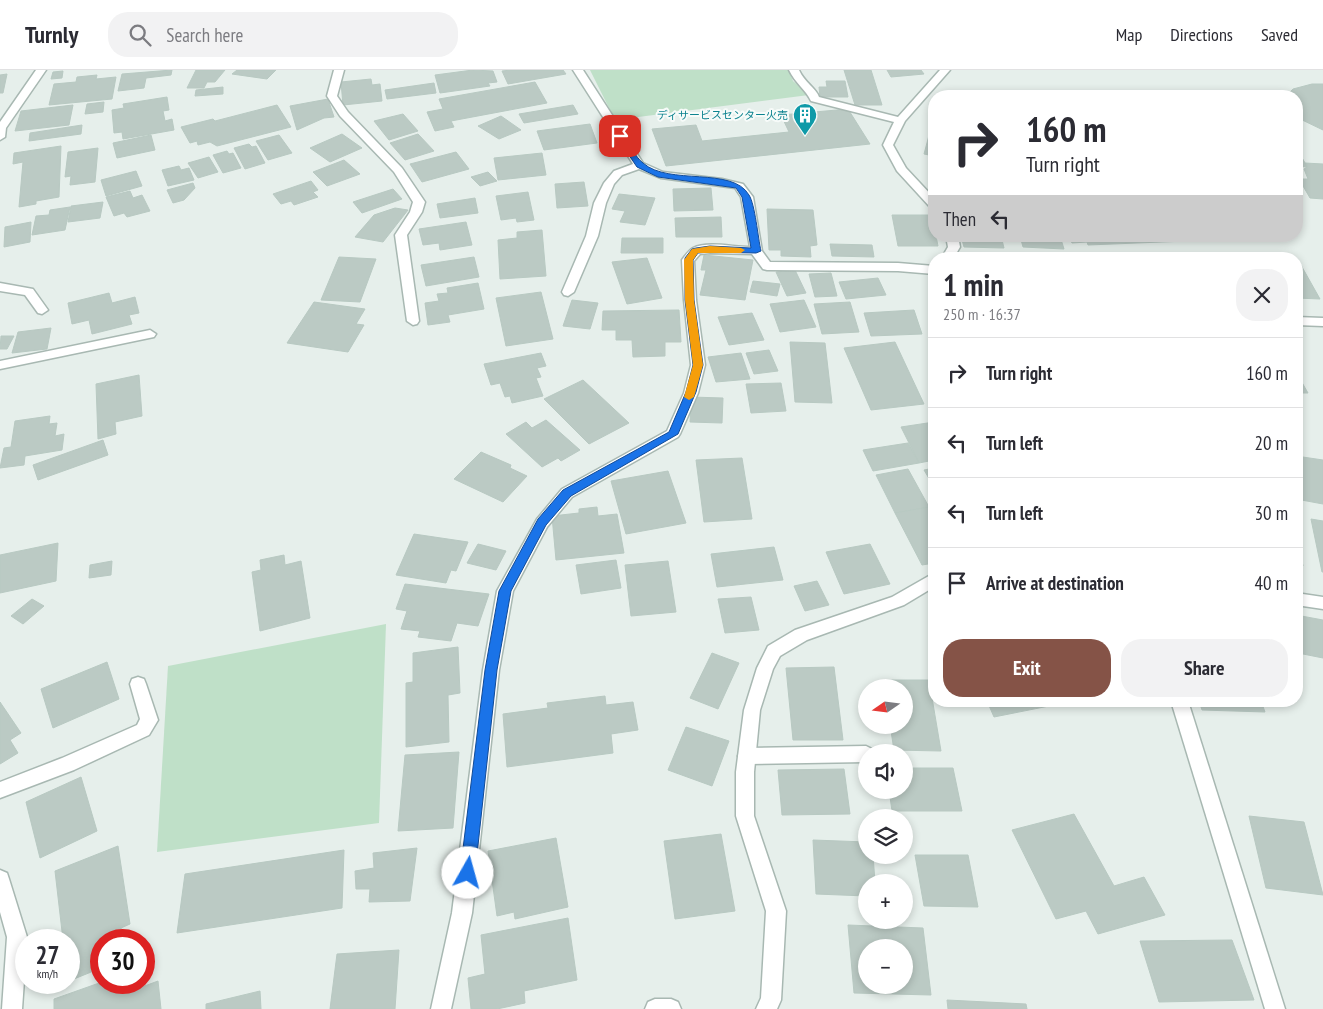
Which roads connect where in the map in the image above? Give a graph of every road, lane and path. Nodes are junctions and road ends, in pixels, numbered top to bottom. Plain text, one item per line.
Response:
1 (41, 70) edge
2 (339, 70) edge
3 (578, 70) edge
4 (794, 70) edge
5 (945, 70) edge
6 (900, 120) junction
7 (0, 137) edge
8 (640, 165) junction
9 (928, 198) edge
10 (756, 251) junction
11 (928, 270) edge
12 (0, 287) edge
13 (568, 292) dead end
14 (42, 310) dead end
15 (413, 321) dead end
16 (1303, 321) edge
17 (1323, 322) edge
18 (150, 334) dead end
19 (0, 365) edge
20 (928, 583) edge
21 (1303, 601) edge
22 (1323, 603) edge
23 (138, 684) dead end
24 (1181, 707) edge
25 (858, 754) edge
26 (747, 756) junction
27 (0, 790) edge
28 (0, 880) edge
29 (12, 1009) edge
30 (441, 1009) edge
31 (655, 1009) edge
32 (670, 1009) edge
33 (766, 1009) edge
34 (1275, 1009) edge

1 - 7 street
2 - 15 street
3 - 8 street
4 - 6 street
5 - 6 street
6 - 9 street
8 - 10 street
8 - 13 street
10 - 11 street
10 - 30 street
12 - 14 street
16 - 17 street
18 - 19 street
20 - 26 street
21 - 22 street
23 - 27 street
24 - 34 street
25 - 26 street
26 - 33 street
28 - 29 street
31 - 32 street

